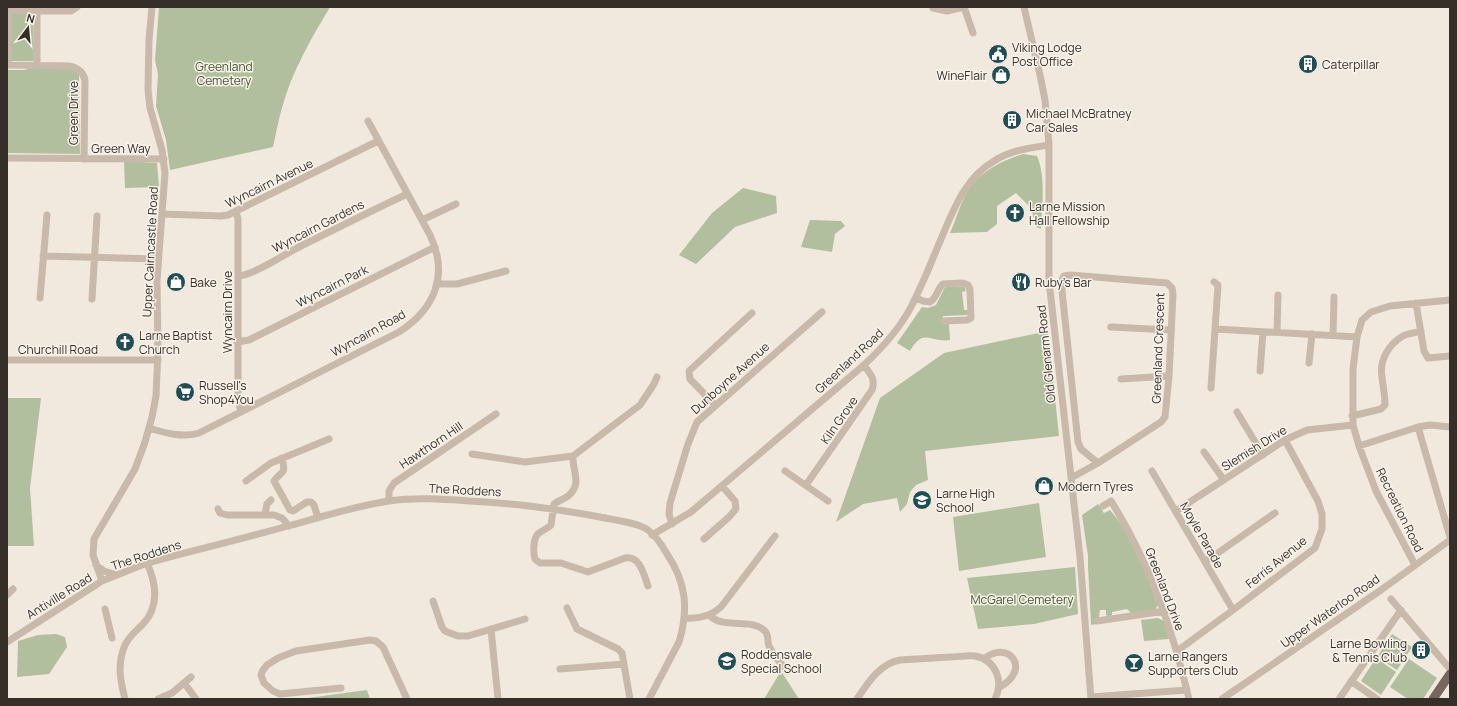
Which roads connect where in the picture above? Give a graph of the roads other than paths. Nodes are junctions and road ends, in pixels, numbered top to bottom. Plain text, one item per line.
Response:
1 (77, 7) edge
2 (152, 7) edge
3 (964, 7) edge
4 (1024, 7) edge
5 (933, 8) dead end
6 (22, 9) edge
7 (38, 11) junction
8 (10, 18) edge
9 (973, 33) dead end
10 (8, 65) edge
11 (37, 66) junction
12 (368, 121) dead end
13 (378, 141) junction
14 (1049, 145) junction
15 (7, 158) edge
16 (84, 159) junction
17 (164, 159) junction
18 (407, 194) junction
19 (456, 204) dead end
20 (236, 212) junction
21 (162, 214) junction
22 (47, 215) dead end
23 (97, 216) dead end
24 (422, 220) junction
25 (435, 247) junction
26 (43, 256) junction
27 (95, 257) junction
28 (158, 259) junction
29 (506, 270) dead end
30 (238, 276) junction
31 (1214, 282) dead end
32 (437, 284) junction
33 (1278, 295) dead end
34 (40, 298) dead end
35 (916, 298) junction
36 (1334, 298) dead end
37 (92, 299) dead end
38 (1450, 300) edge
39 (1416, 303) junction
40 (822, 312) dead end
41 (752, 314) dead end
42 (944, 321) dead end
43 (1111, 327) dead end
44 (1215, 329) junction
45 (1170, 330) junction
46 (1263, 332) junction
47 (1277, 332) junction
48 (1421, 332) junction
49 (1312, 334) junction
50 (1333, 336) junction
51 (1357, 337) junction
52 (237, 342) junction
53 (1450, 356) edge
54 (7, 360) edge
55 (158, 360) junction
56 (1309, 363) dead end
57 (864, 365) junction
58 (1260, 371) dead end
59 (1169, 376) junction
60 (657, 377) dead end
61 (1121, 379) dead end
62 (1211, 388) dead end
63 (715, 405) junction
64 (241, 412) junction
65 (1237, 412) dead end
66 (496, 414) dead end
67 (1352, 416) junction
68 (1353, 425) junction
69 (1418, 427) junction
70 (1450, 427) edge
71 (149, 428) junction
72 (1285, 440) junction
73 (327, 442) dead end
74 (1359, 446) junction
75 (1204, 452) dead end
76 (472, 454) dead end
77 (1264, 455) junction
78 (573, 456) junction
79 (282, 458) junction
80 (1098, 463) junction
81 (785, 471) dead end
82 (1152, 471) dead end
83 (243, 473) dead end
84 (1071, 478) junction
85 (1224, 480) junction
86 (806, 485) junction
87 (722, 486) junction
88 (271, 500) dead end
89 (389, 501) junction
90 (828, 501) dead end
91 (1103, 506) dead end
92 (218, 509) dead end
93 (554, 509) junction
94 (1176, 511) junction
95 (1275, 513) dead end
96 (265, 514) junction
97 (318, 518) junction
98 (672, 524) junction
99 (289, 526) junction
100 (652, 534) junction
101 (775, 536) dead end
102 (1450, 538) edge
103 (704, 539) dead end
104 (1205, 562) junction
105 (147, 563) junction
106 (96, 565) junction
107 (1415, 565) junction
108 (117, 575) junction
109 (102, 581) junction
110 (648, 586) dead end
111 (13, 589) dead end
112 (7, 595) edge
113 (1391, 599) dead end
114 (433, 601) dead end
115 (567, 608) dead end
116 (105, 609) dead end
117 (1234, 610) junction
118 (1401, 610) junction
119 (1165, 611) junction
120 (709, 614) junction
121 (684, 618) junction
122 (525, 619) dead end
123 (1096, 621) dead end
124 (491, 629) junction
125 (112, 638) dead end
126 (7, 642) edge
127 (1177, 651) junction
128 (984, 659) junction
129 (624, 664) junction
130 (1449, 664) edge
131 (560, 669) dead end
132 (787, 671) dead end
133 (1450, 674) edge
134 (191, 677) dead end
135 (1350, 681) junction
136 (185, 684) junction
137 (1000, 687) junction
138 (341, 688) dead end
139 (1187, 690) junction
140 (1091, 698) edge
141 (125, 699) edge
142 (158, 699) edge
143 (196, 699) edge
144 (407, 699) edge
145 (498, 699) edge
146 (630, 699) edge
147 (649, 699) edge
148 (857, 699) edge
149 (995, 699) edge
150 (1189, 699) edge
151 (1222, 699) edge
152 (1339, 699) edge
153 (1377, 699) edge
154 (1433, 699) edge

1 - 7 street
2 - 17 street, Upper Cairncastle Road
3 - 5 street
3 - 9 street
4 - 14 street, Old Glenarm Road
6 - 7 street
6 - 8 street
7 - 11 street
8 - 10 street
10 - 11 street, Green Drive
11 - 16 street, Green Drive
12 - 13 street, Wyncairn Road
13 - 18 street, Wyncairn Road
13 - 20 street, Wyncairn Avenue
14 - 35 street, Greenland Road
14 - 84 street, Old Glenarm Road
15 - 16 street, Green Way
16 - 17 street, Green Way
17 - 21 street, Upper Cairncastle Road
18 - 24 street, Wyncairn Road
18 - 30 street, Wyncairn Gardens
19 - 24 street
20 - 21 street, Wyncairn Avenue
20 - 30 street, Wyncairn Drive
21 - 28 street, Upper Cairncastle Road
22 - 26 street
23 - 27 street
24 - 25 street, Wyncairn Road
25 - 32 street, Wyncairn Road
25 - 52 street, Wyncairn Park
26 - 27 street
26 - 34 street
27 - 28 street
27 - 37 street
28 - 55 street, Upper Cairncastle Road
29 - 32 street
30 - 52 street, Wyncairn Drive
31 - 44 street
32 - 64 street, Wyncairn Road
33 - 47 street
35 - 42 street
35 - 57 street, Greenland Road
36 - 50 street
38 - 39 street, Recreation Road
39 - 48 street
39 - 51 street, Recreation Road
40 - 63 street, Dunboyne Avenue
41 - 63 street
43 - 45 street
44 - 46 street
44 - 62 street
45 - 59 street, Greenland Crescent
45 - 80 street, Greenland Crescent
46 - 47 street
46 - 58 street
47 - 49 street
48 - 53 street
48 - 67 street
49 - 50 street
49 - 56 street
50 - 51 street
51 - 67 street, Recreation Road
52 - 64 street, Wyncairn Drive
54 - 55 street, Churchill Road
55 - 71 street, Upper Cairncastle Road
57 - 86 street, Kiln Grove
57 - 87 street, Greenland Road
59 - 61 street
59 - 80 street, Greenland Crescent
60 - 78 street
63 - 98 street, Dunboyne Avenue
64 - 71 street, Wyncairn Road
65 - 77 street
66 - 89 street, Hawthorn Hill
67 - 68 street, Recreation Road
68 - 72 street, Slemish Drive
68 - 74 street, Recreation Road
69 - 70 street
69 - 74 street
69 - 102 street
71 - 106 street, Upper Cairncastle Road
72 - 77 street, Slemish Drive
72 - 117 street, Ferris Avenue
73 - 79 street
74 - 107 street, Recreation Road
75 - 85 street
76 - 78 street
77 - 85 street, Slemish Drive
78 - 93 street
79 - 83 street
79 - 97 street
80 - 84 street, Greenland Crescent
81 - 86 street
82 - 94 street, Moyle Parade
84 - 140 street, Old Glenarm Road
85 - 94 street, Slemish Drive
86 - 90 street
87 - 98 street, Greenland Road
87 - 103 street
88 - 96 street
89 - 93 street, The Roddens
89 - 97 street, The Roddens
91 - 119 street, Greenland Drive
92 - 96 street
93 - 100 street, The Roddens
93 - 110 street
94 - 104 street, Moyle Parade
95 - 104 street
96 - 99 street
97 - 99 street, The Roddens
98 - 100 street, Greenland Road
99 - 105 street, The Roddens
100 - 121 street, The Roddens
101 - 120 street
102 - 107 street, Upper Waterloo Road
104 - 117 street, Moyle Parade
105 - 108 street, The Roddens
105 - 141 street
106 - 108 street
106 - 109 street, Upper Cairncastle Road
107 - 151 street, Upper Waterloo Road
108 - 109 street, The Roddens
109 - 126 street, Antiville Road
111 - 112 street
113 - 118 street
114 - 124 street
115 - 129 street
116 - 125 street
117 - 127 street, Ferris Avenue
118 - 130 street
118 - 135 street
119 - 123 street
119 - 127 street, Greenland Drive
120 - 121 street
120 - 132 street
121 - 147 street, The Roddens
122 - 124 street
124 - 145 street
127 - 139 street, Greenland Drive
128 - 137 street
128 - 137 street
128 - 148 street
129 - 131 street
129 - 146 street
133 - 154 main road
134 - 136 street
135 - 152 street
135 - 153 street
136 - 142 street
136 - 143 street
137 - 149 street
138 - 144 street
139 - 140 street
139 - 150 street, Greenland Drive

